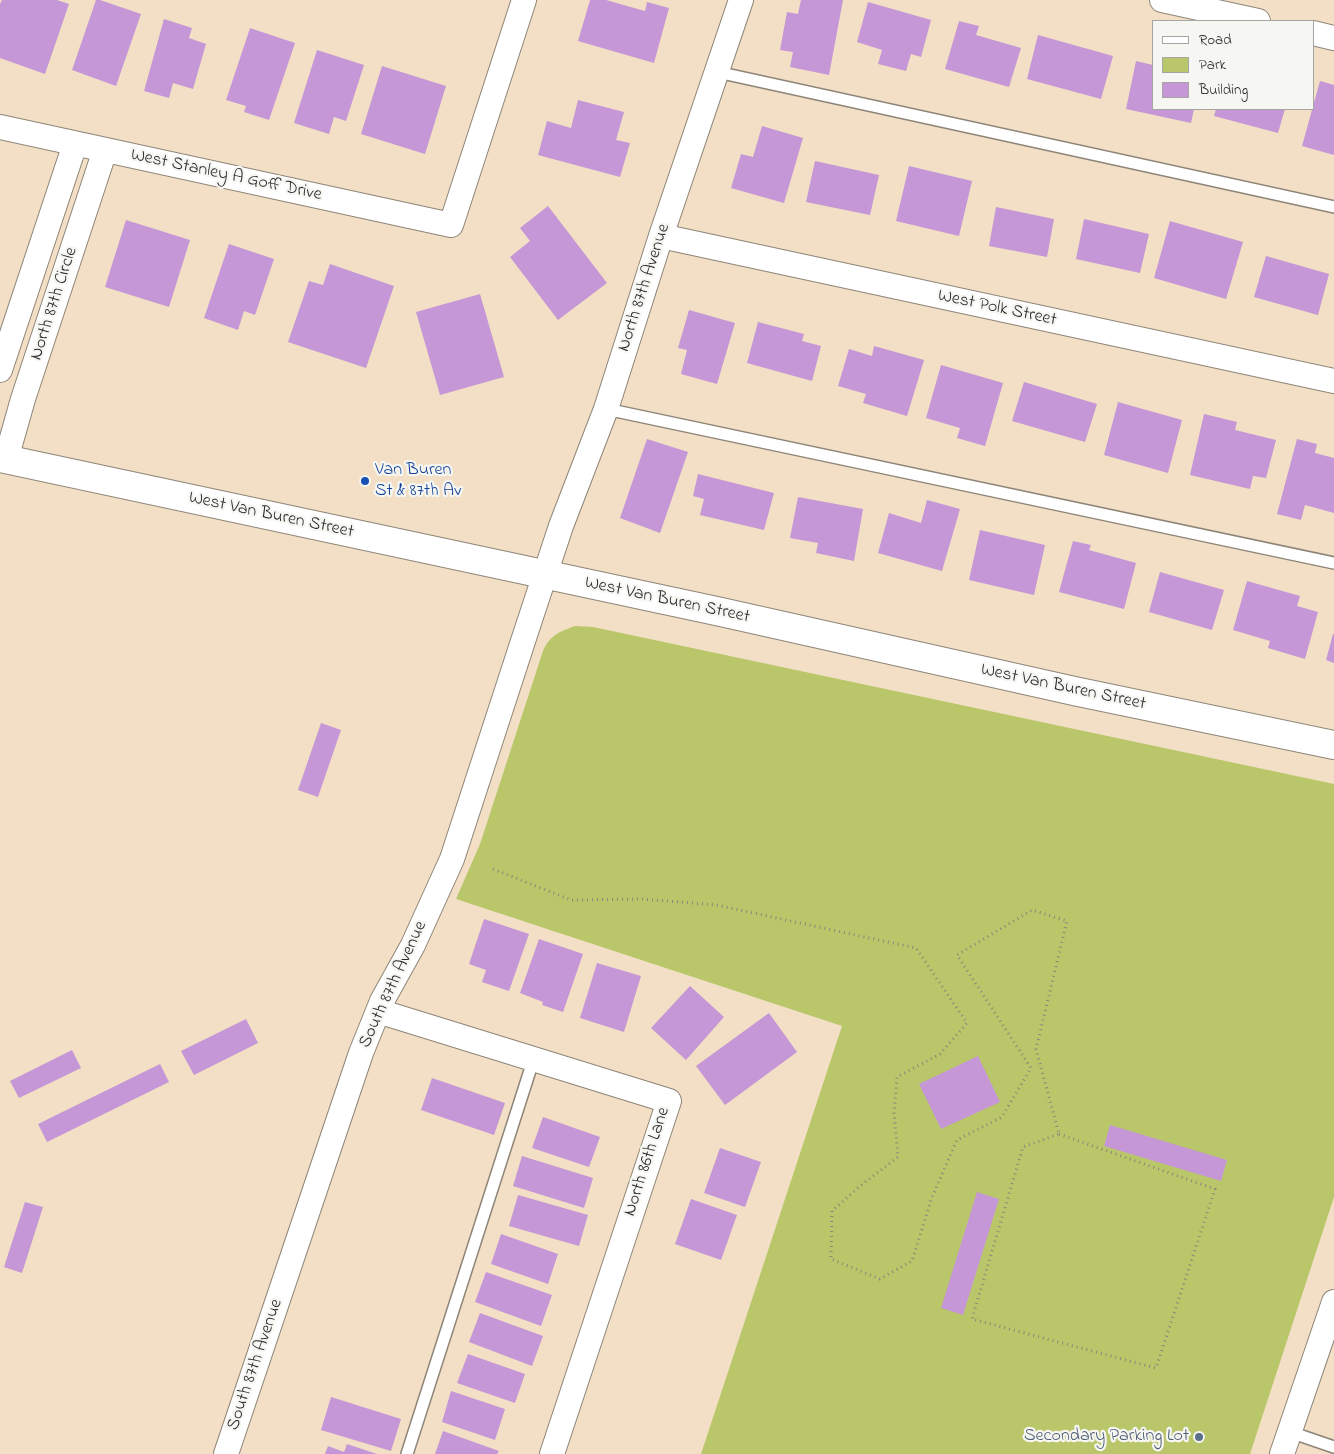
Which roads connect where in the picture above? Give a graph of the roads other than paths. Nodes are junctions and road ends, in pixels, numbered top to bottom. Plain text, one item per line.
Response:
1 (524, 0) edge
2 (741, 0) edge
3 (1162, 0) edge
4 (1253, 20) edge
5 (1314, 33) edge
6 (1334, 38) edge
7 (717, 72) junction
8 (0, 127) edge
9 (75, 144) junction
10 (105, 150) junction
11 (1334, 207) edge
12 (661, 236) junction
13 (0, 370) edge
14 (1334, 381) edge
15 (606, 409) junction
16 (3, 458) edge
17 (1334, 564) edge
18 (545, 574) junction
19 (1334, 745) edge
20 (378, 1011) junction
21 (534, 1058) junction
22 (1334, 1302) edge
23 (1286, 1443) edge
24 (1334, 1447) edge
25 (226, 1454) edge
26 (407, 1454) edge
27 (552, 1454) edge

1 - 10 street, West Stanley A Goff Drive
2 - 7 street, North 87th Avenue
3 - 4 street
5 - 6 street
7 - 11 lane
7 - 12 street, North 87th Avenue
8 - 9 street, West Stanley A Goff Drive
9 - 10 street, West Stanley A Goff Drive
9 - 13 street, North 87th Circle
10 - 16 street, North 87th Circle
12 - 14 street, West Polk Street
12 - 15 street, North 87th Avenue
15 - 17 lane
15 - 18 street, North 87th Avenue
16 - 18 main road, West Van Buren Street
18 - 19 main road, West Van Buren Street
18 - 20 street, South 87th Avenue
20 - 21 street, North 86th Lane
20 - 25 street, South 87th Avenue
21 - 26 lane
21 - 27 street, North 86th Lane
22 - 23 street
23 - 24 lane

